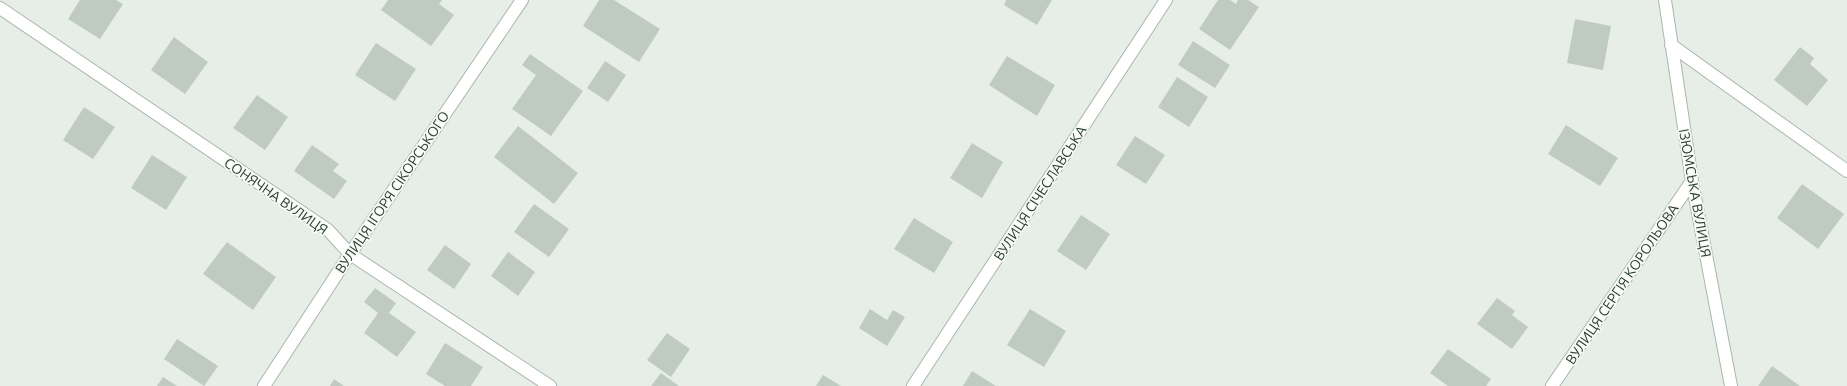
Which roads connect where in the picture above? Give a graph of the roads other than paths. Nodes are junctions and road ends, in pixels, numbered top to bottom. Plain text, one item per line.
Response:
1 (522, 0) edge
2 (1166, 0) edge
3 (1665, 0) edge
4 (0, 8) edge
5 (1671, 45) junction
6 (1847, 171) edge
7 (1692, 181) junction
8 (350, 254) junction
9 (264, 386) edge
10 (550, 386) edge
11 (913, 386) edge
12 (1552, 386) edge
13 (1731, 386) edge

1 - 8 street, ВУЛИЦЯ ІГОРЯ СІКОРСЬКОГО
2 - 11 street, ВУЛИЦЯ СІЧЕСЛАВСЬКА
3 - 5 street, ІЗЮМСЬКА ВУЛИЦЯ
4 - 8 street, СОНЯЧНА ВУЛИЦЯ
5 - 6 street
5 - 7 street, ІЗЮМСЬКА ВУЛИЦЯ
7 - 12 street, ВУЛИЦЯ СЕРГІЯ КОРОЛЬОВА
7 - 13 street, ІЗЮМСЬКА ВУЛИЦЯ
8 - 9 street, ВУЛИЦЯ ІГОРЯ СІКОРСЬКОГО
8 - 10 street, СОНЯЧНА ВУЛИЦЯ

